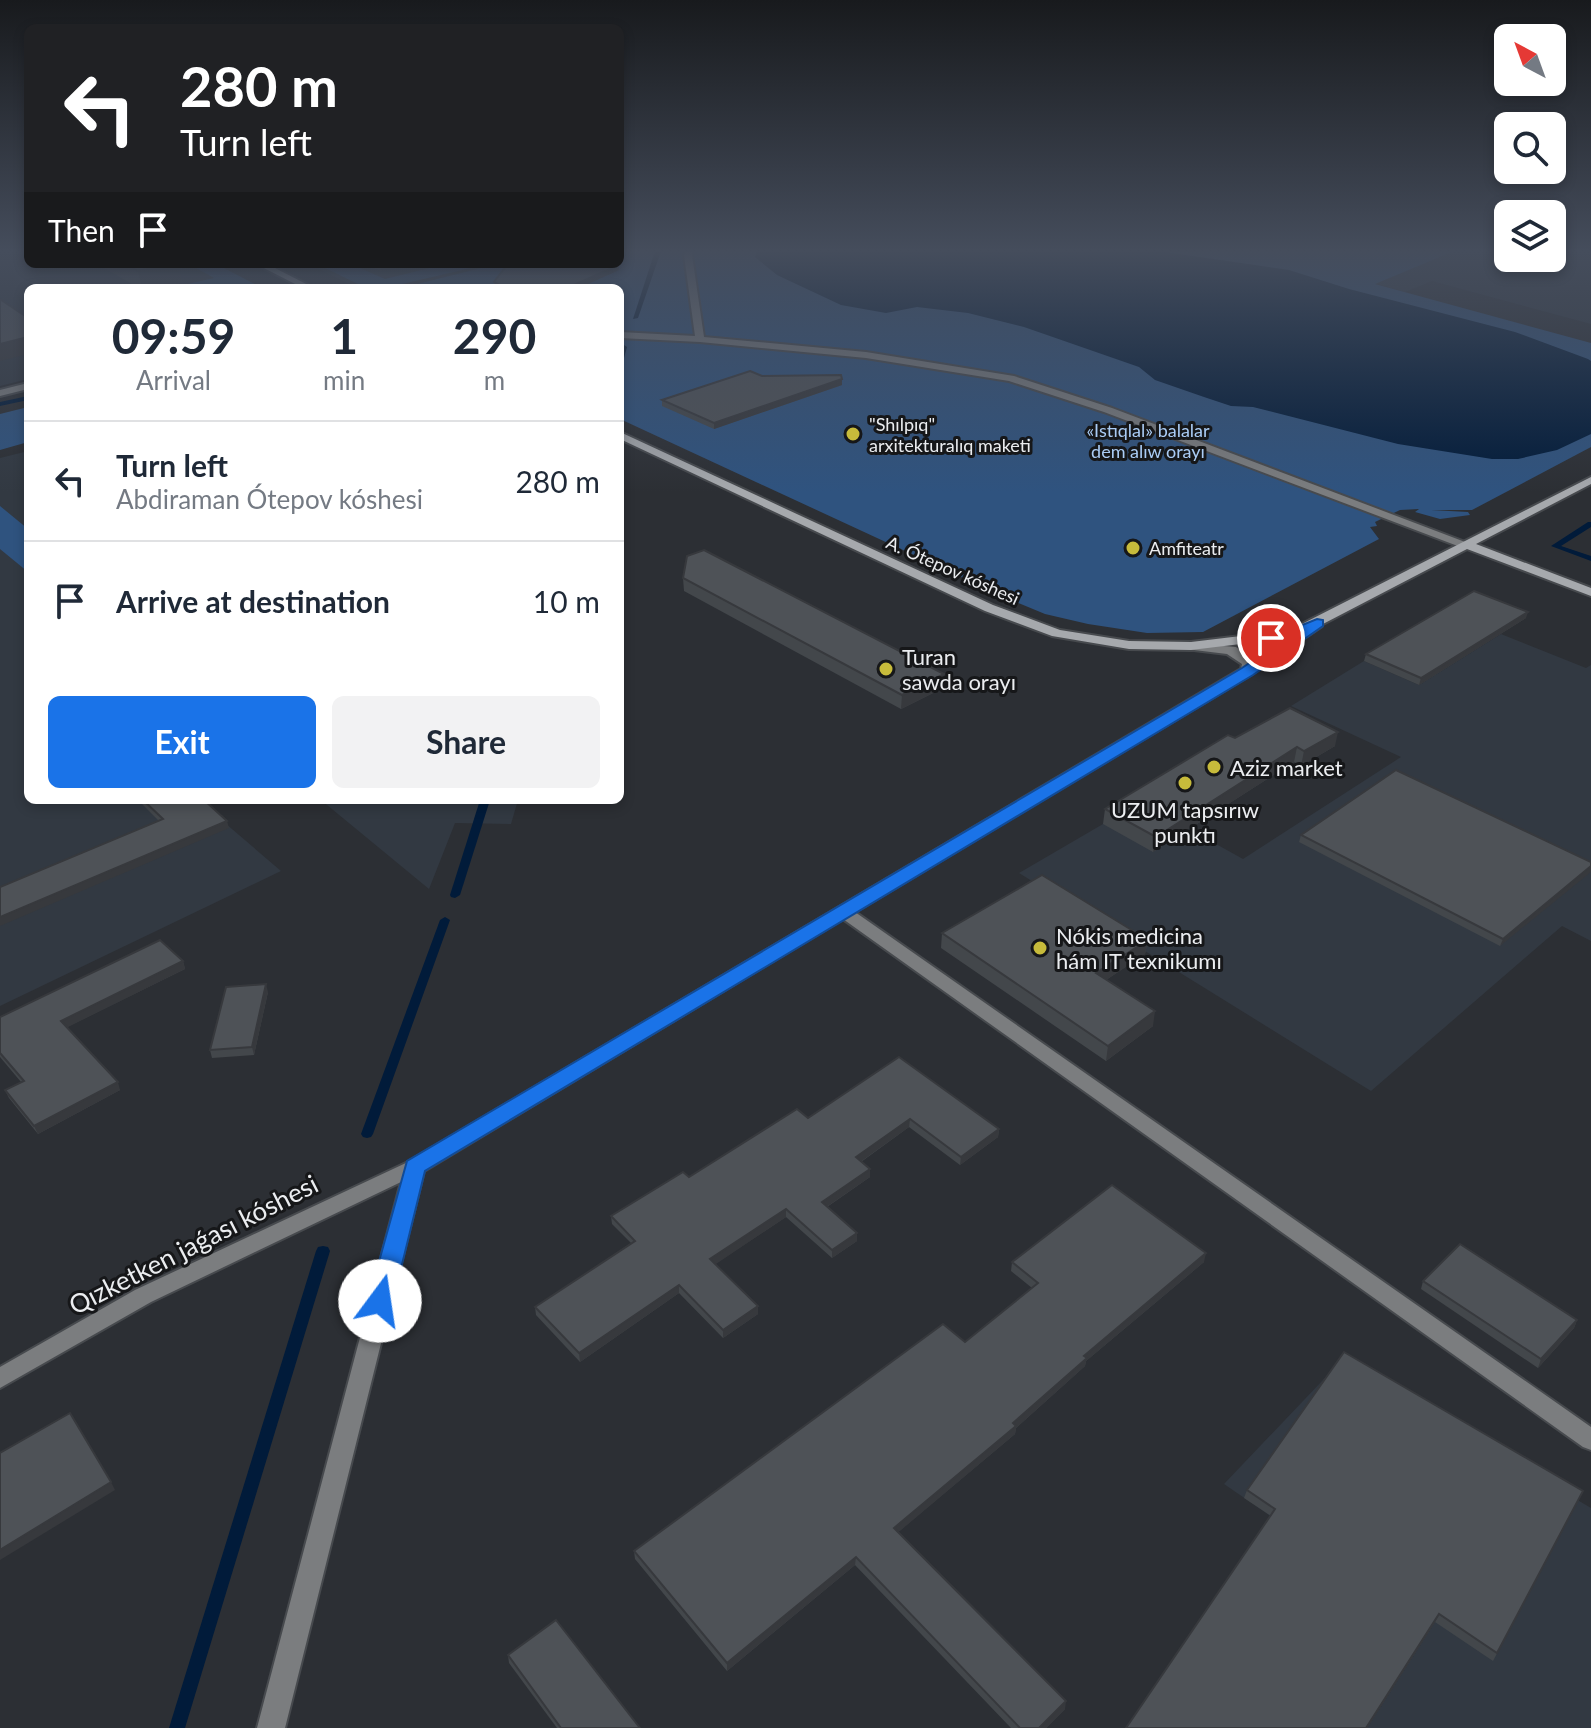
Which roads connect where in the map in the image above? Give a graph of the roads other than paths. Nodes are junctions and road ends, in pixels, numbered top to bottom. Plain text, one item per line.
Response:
1 (699, 332) edge
2 (624, 335) edge
3 (700, 339) junction
4 (24, 387) edge
5 (0, 393) edge
6 (624, 437) edge
7 (1591, 480) edge
8 (1467, 545) junction
9 (1591, 592) edge
10 (1317, 623) junction
11 (1191, 646) junction
12 (1247, 671) junction
13 (842, 911) junction
14 (415, 1167) junction
15 (0, 1378) edge
16 (1591, 1440) edge
17 (271, 1728) edge

1 - 3 street
2 - 3 street
3 - 8 street
4 - 5 street
6 - 11 main road, A. Ótepov kóshesi
7 - 8 main road
8 - 9 main road
8 - 10 main road
10 - 11 main road, A. Ótepov kóshesi
10 - 12 street, Qızketken jaǵası kóshesi
11 - 12 street
12 - 13 street, Qızketken jaǵası kóshesi
13 - 14 street, Qızketken jaǵası kóshesi
13 - 16 street
14 - 15 street, Qızketken jaǵası kóshesi
14 - 17 street

